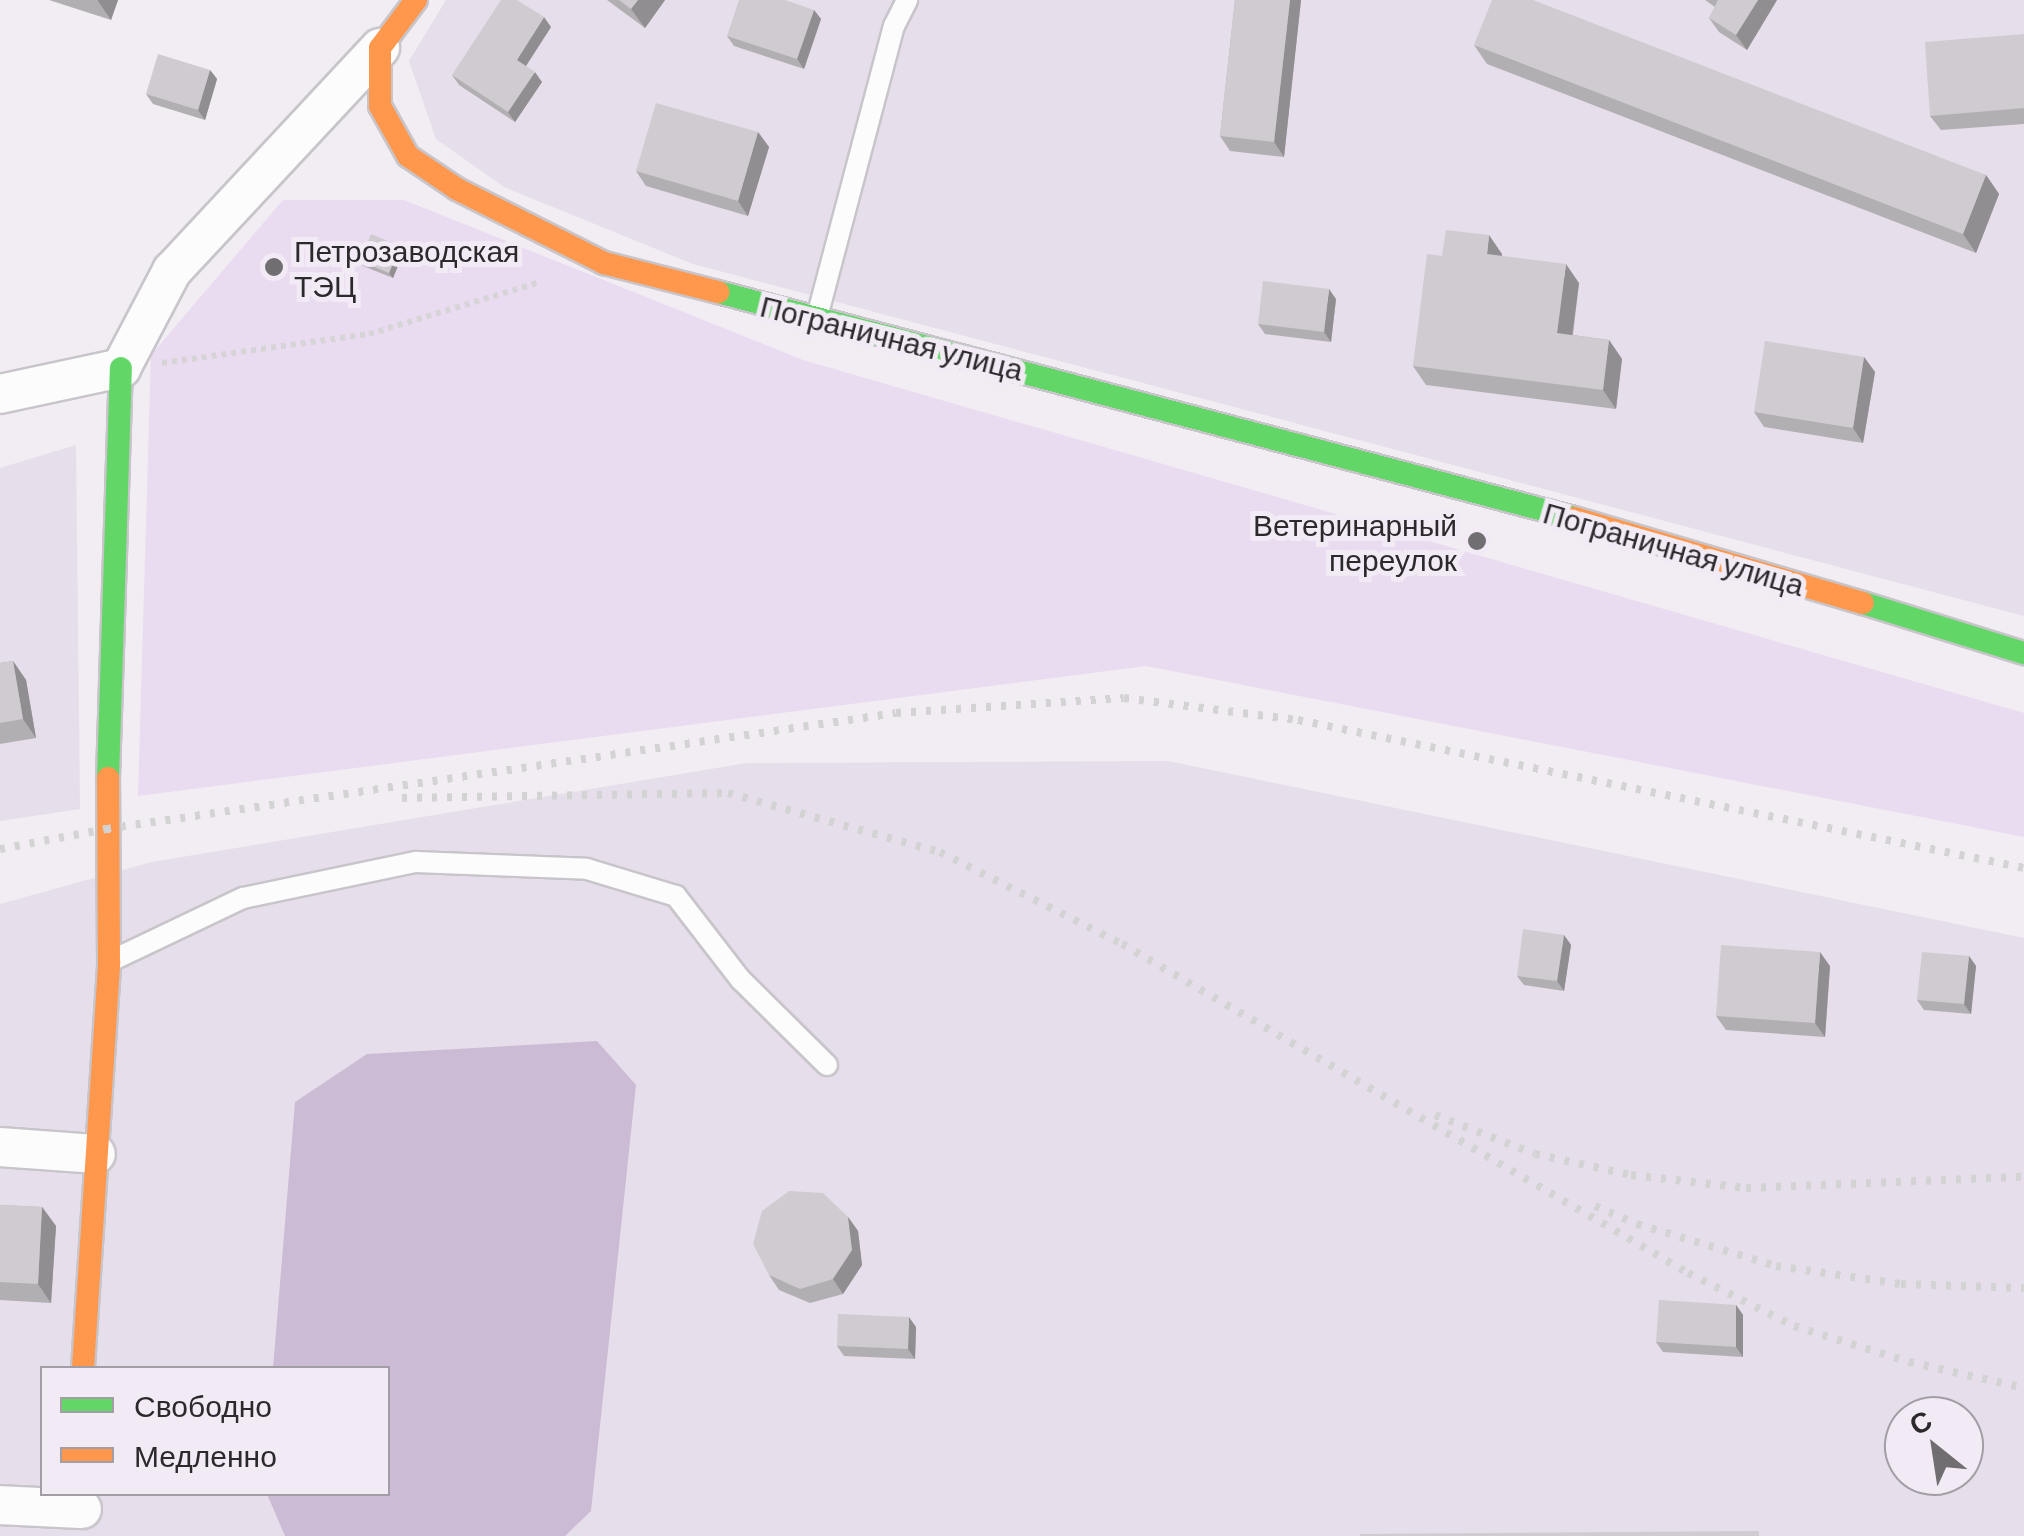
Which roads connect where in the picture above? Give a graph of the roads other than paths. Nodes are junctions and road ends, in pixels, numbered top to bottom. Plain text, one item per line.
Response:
1 (416, 0) edge
2 (907, 0) edge
3 (380, 48) junction
4 (816, 318) junction
5 (121, 368) junction
6 (0, 394) edge
7 (2024, 653) edge
8 (108, 962) junction
9 (827, 1065) dead end
10 (0, 1146) edge
11 (96, 1154) junction
12 (83, 1366) edge
13 (0, 1505) edge
14 (83, 1513) edge

1 - 3 main road
2 - 4 lane
3 - 4 main road, Пограничная улица
3 - 5 street
4 - 7 main road, Пограничная улица
5 - 6 street
5 - 8 main road
8 - 9 lane
8 - 11 main road
10 - 11 street
11 - 12 main road
13 - 14 street

